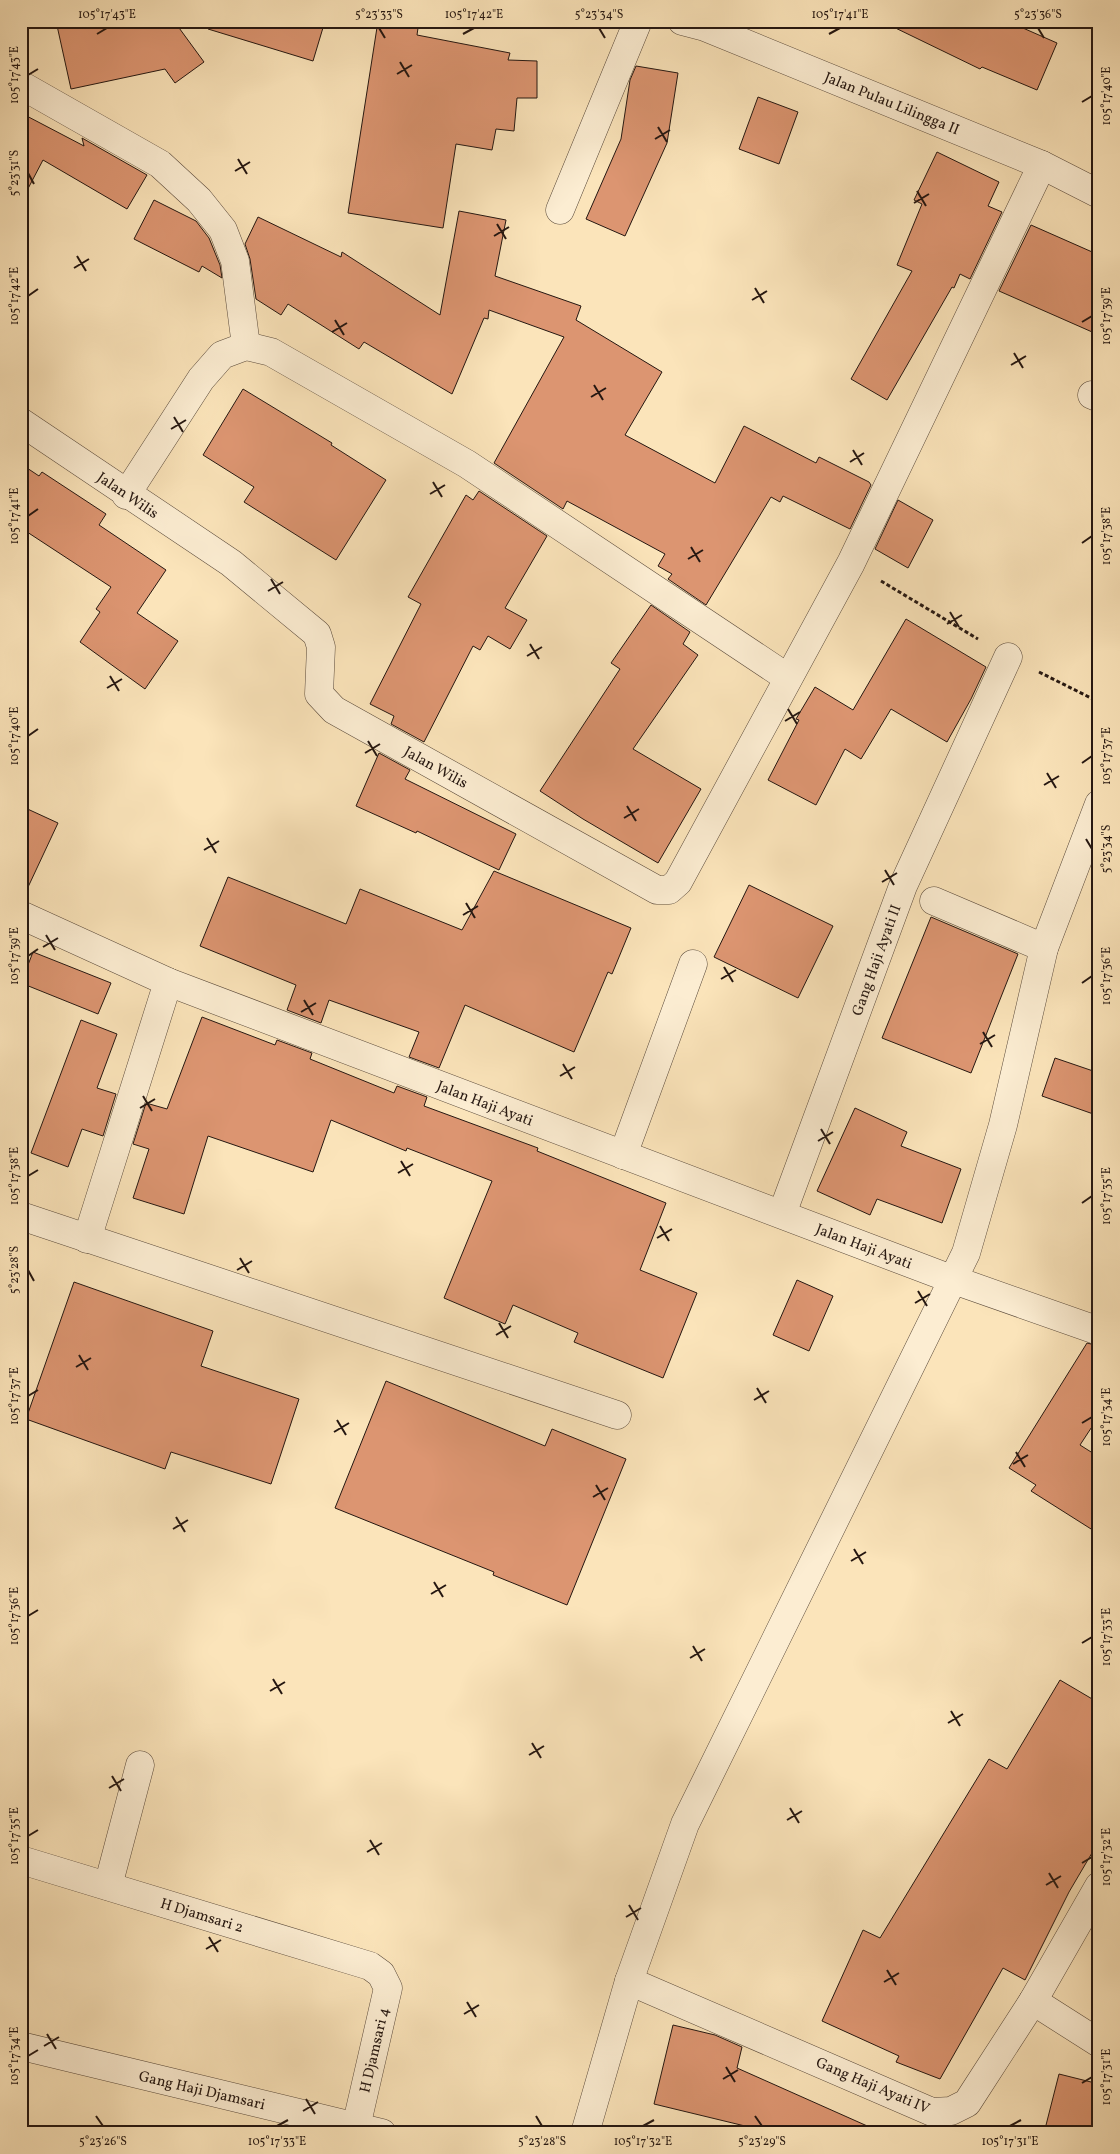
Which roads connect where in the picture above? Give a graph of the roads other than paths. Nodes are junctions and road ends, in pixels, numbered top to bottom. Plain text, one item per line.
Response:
1 (638, 21) edge
2 (698, 23) edge
3 (21, 85) edge
4 (1042, 165) junction
5 (1099, 194) edge
6 (560, 210) dead end
7 (246, 346) junction
8 (21, 422) edge
9 (126, 495) junction
10 (1008, 657) road end
11 (788, 678) junction
12 (1099, 804) edge
13 (934, 901) dead end
14 (21, 915) edge
15 (1044, 948) junction
16 (693, 964) dead end
17 (168, 982) junction
18 (623, 1155) junction
19 (782, 1214) junction
20 (21, 1216) edge
21 (87, 1238) junction
22 (954, 1280) junction
23 (1099, 1331) edge
24 (617, 1415) dead end
25 (140, 1765) dead end
26 (21, 1860) edge
27 (108, 1886) junction
28 (1099, 1886) edge
29 (381, 1974) joint
30 (629, 1981) junction
31 (1032, 2001) junction
32 (1099, 2043) edge
33 (21, 2046) edge
34 (369, 2130) edge
35 (586, 2133) edge

1 - 6 street
2 - 4 street, Jalan Pulau Lilingga II
3 - 7 street
4 - 5 street, Jalan Pulau Lilingga II
4 - 11 street
7 - 9 street
7 - 11 street
8 - 9 street, Jalan Wilis
9 - 11 street, Jalan Wilis
10 - 19 street, Gang Haji Ayati II
12 - 15 street
13 - 15 street
14 - 17 street, Jalan Haji Ayati
15 - 22 street
16 - 18 street
17 - 18 street, Jalan Haji Ayati
17 - 21 street
18 - 19 street, Jalan Haji Ayati
19 - 22 street, Jalan Haji Ayati
20 - 21 street
21 - 24 street
22 - 23 street, Jalan Haji Ayati
22 - 30 street
25 - 27 street
26 - 27 street, H Djamsari 2
27 - 29 street, H Djamsari 2
28 - 31 street, Gang Haji Ayati IV
29 - 34 street, H Djamsari 4
30 - 31 street, Gang Haji Ayati IV
30 - 35 street
31 - 32 street
33 - 34 street, Gang Haji Djamsari

